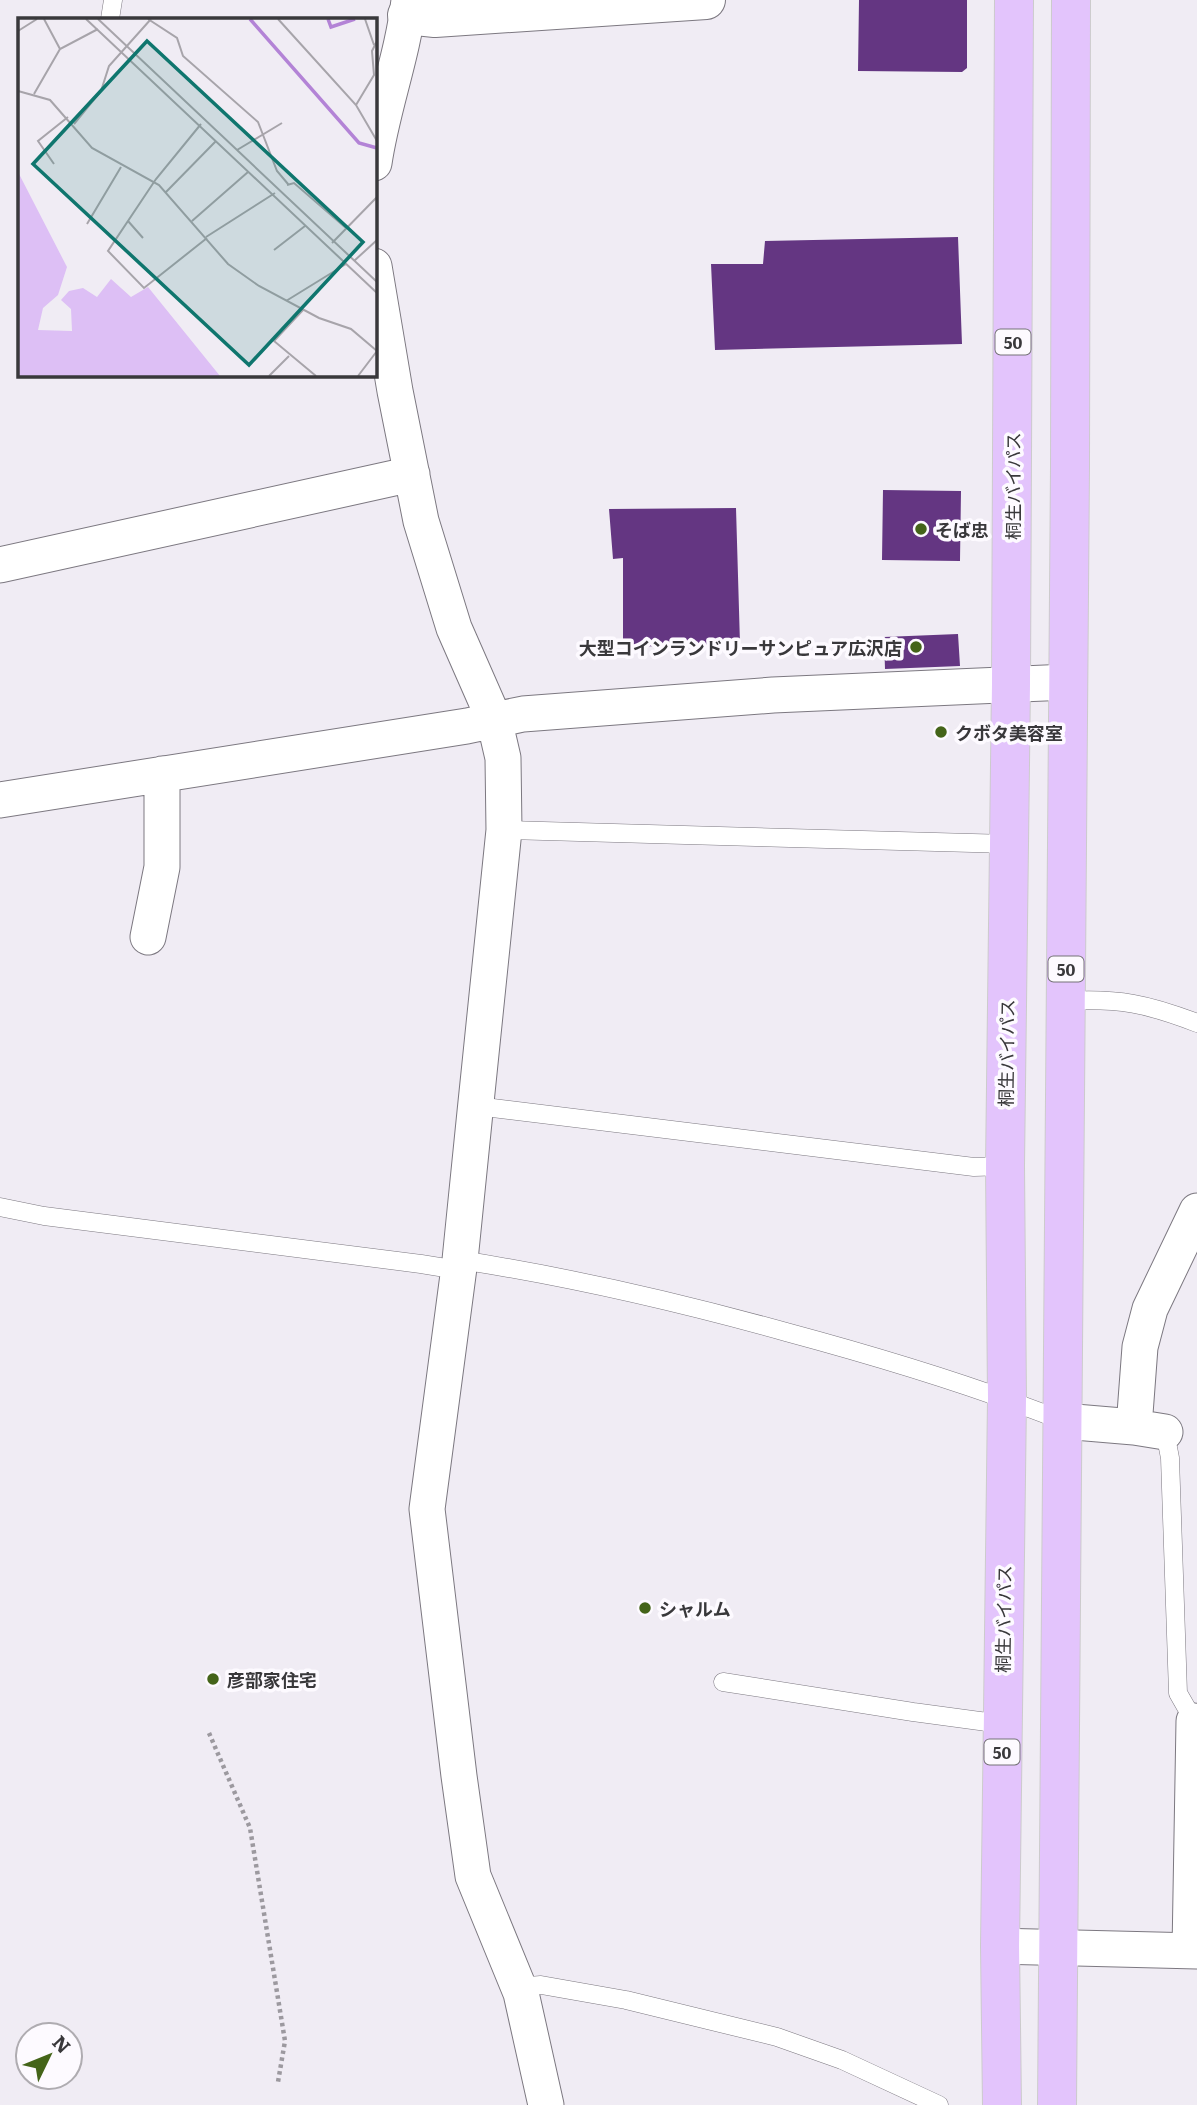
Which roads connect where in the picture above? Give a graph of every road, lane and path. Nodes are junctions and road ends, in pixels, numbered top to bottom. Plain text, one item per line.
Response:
1 (113, 0) edge
2 (706, 0) edge
3 (1014, 0) edge
4 (1071, 0) edge
5 (408, 8) edge
6 (110, 18) edge
7 (376, 150) edge
8 (376, 278) edge
9 (412, 474) junction
10 (0, 565) edge
11 (1068, 682) junction
12 (1011, 684) junction
13 (494, 719) junction
14 (162, 774) junction
15 (0, 800) edge
16 (504, 830) junction
17 (1009, 844) junction
18 (148, 937) dead end
19 (1066, 1001) junction
20 (1197, 1023) edge
21 (476, 1106) junction
22 (1005, 1166) junction
23 (0, 1207) edge
24 (1197, 1211) edge
25 (459, 1265) junction
26 (1007, 1399) junction
27 (1063, 1422) junction
28 (1149, 1430) junction
29 (723, 1682) dead end
30 (1194, 1721) joint
31 (1002, 1724) junction
32 (209, 1733) dead end
33 (1000, 1946) junction
34 (1058, 1948) junction
35 (1194, 1951) edge
36 (517, 1987) junction
37 (278, 2082) dead end
38 (546, 2105) edge
39 (939, 2105) edge
40 (1002, 2105) edge
41 (1057, 2105) edge

1 - 6 lane
2 - 5 street
3 - 12 highway, 桐生バイパス / 50
4 - 11 highway, 50
5 - 7 street
8 - 9 street
9 - 10 street
9 - 13 street
11 - 12 street
11 - 19 highway, 50
12 - 13 street
12 - 17 highway, 桐生バイパス / 50
13 - 14 street
13 - 16 street
14 - 15 street
14 - 18 street
16 - 17 lane
16 - 21 street
17 - 22 highway, 桐生バイパス / 50
19 - 20 lane
19 - 27 highway, 50
21 - 22 lane
21 - 25 street
22 - 26 highway, 桐生バイパス / 50
23 - 25 lane
24 - 28 street
25 - 26 lane
25 - 36 street
26 - 27 lane
26 - 31 highway, 桐生バイパス / 50
27 - 28 street
27 - 34 highway, 50
28 - 30 lane
29 - 31 lane
30 - 35 street
31 - 33 highway, 桐生バイパス / 50
32 - 37 path
33 - 34 street
33 - 40 highway, 桐生バイパス / 50
34 - 35 street
34 - 41 highway, 50
36 - 38 street
36 - 39 lane

